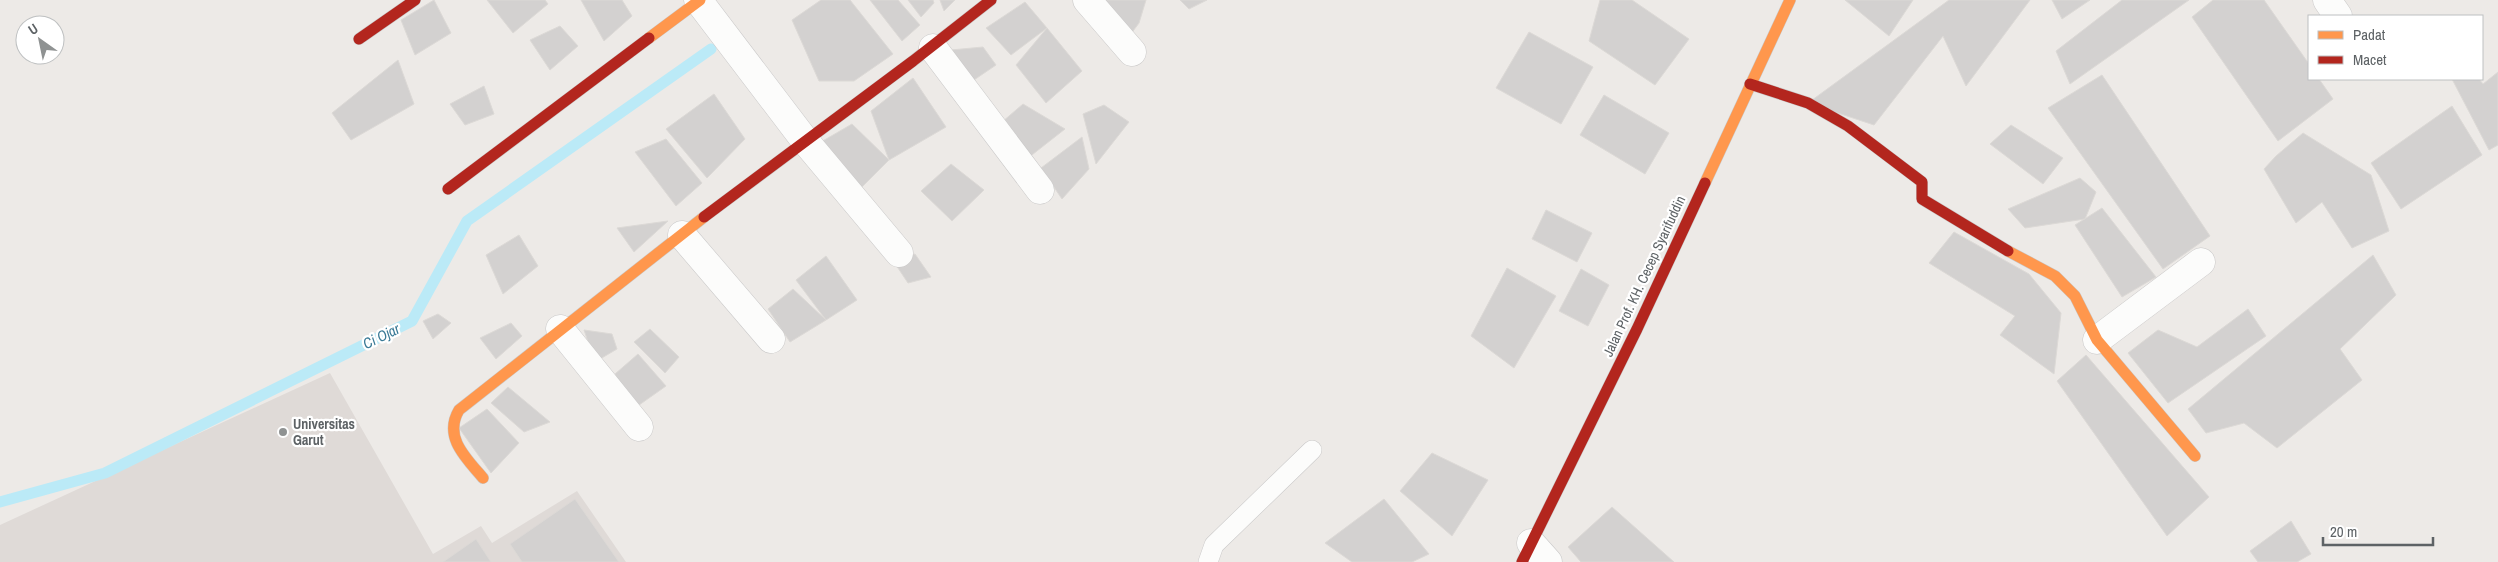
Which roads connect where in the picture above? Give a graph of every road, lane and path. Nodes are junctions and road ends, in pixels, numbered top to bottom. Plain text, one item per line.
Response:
1 (415, 0) edge
2 (699, 0) edge
3 (991, 0) edge
4 (1088, 0) edge
5 (1790, 0) edge
6 (2327, 0) edge
7 (2337, 15) edge
8 (359, 40) dead end
9 (933, 48) junction
10 (1132, 52) dead end
11 (1750, 84) junction
12 (806, 142) junction
13 (448, 189) dead end
14 (1040, 190) dead end
15 (682, 235) junction
16 (899, 253) dead end
17 (2201, 262) dead end
18 (560, 329) junction
19 (771, 339) dead end
20 (2097, 340) junction
21 (639, 427) dead end
22 (1312, 450) dead end
23 (2195, 456) dead end
24 (483, 478) dead end
25 (1533, 556) edge
26 (1208, 562) edge

1 - 8 street
2 - 12 street
2 - 13 street
3 - 9 street
4 - 10 street
5 - 11 street, Jalan Prof. KH. Cecep Syarifuddin
6 - 7 street
9 - 12 street
9 - 14 street
11 - 20 street
11 - 25 street, Jalan Prof. KH. Cecep Syarifuddin
12 - 15 street
12 - 16 street
15 - 18 street
15 - 19 street
17 - 20 street
18 - 21 street
18 - 24 street
20 - 23 street
22 - 26 lane

